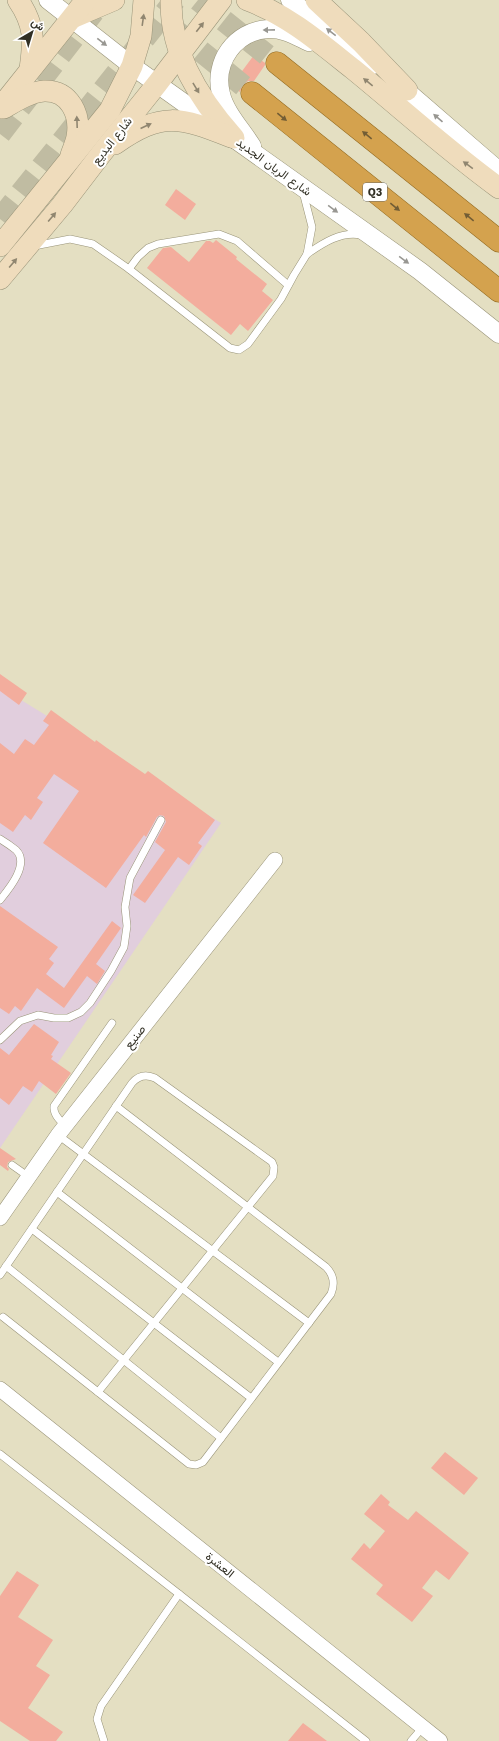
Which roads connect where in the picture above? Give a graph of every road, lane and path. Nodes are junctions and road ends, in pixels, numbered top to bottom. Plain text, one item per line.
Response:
1 (18, 0) edge
2 (48, 0) edge
3 (86, 0) edge
4 (114, 0) edge
5 (144, 0) edge
6 (170, 0) edge
7 (221, 0) edge
8 (247, 0) edge
9 (290, 0) edge
10 (316, 0) edge
11 (72, 18) junction
12 (331, 52) junction
13 (179, 54) junction
14 (277, 63) tunnel mouth
15 (132, 66) junction
16 (30, 69) junction
17 (157, 84) junction
18 (406, 90) junction
19 (252, 93) tunnel mouth
20 (0, 110) edge
21 (234, 138) junction
22 (101, 154) junction
23 (258, 156) junction
24 (70, 160) junction
25 (499, 171) edge
26 (301, 186) junction
27 (499, 188) edge
28 (372, 237) junction
29 (499, 241) edge
30 (0, 246) edge
31 (27, 247) junction
32 (307, 254) junction
33 (129, 269) junction
34 (0, 279) edge
35 (288, 285) junction
36 (499, 291) edge
37 (499, 334) edge
38 (161, 820) dead end
39 (0, 839) edge
40 (274, 860) dead end
41 (0, 900) edge
42 (112, 1023) dead end
43 (1, 1037) edge
44 (116, 1106) junction
45 (61, 1130) junction
46 (84, 1153) junction
47 (12, 1165) dead end
48 (29, 1177) junction
49 (57, 1192) junction
50 (248, 1207) junction
51 (0, 1218) edge
52 (32, 1229) junction
53 (213, 1250) junction
54 (6, 1266) junction
55 (0, 1275) edge
56 (182, 1288) junction
57 (3, 1317) dead end
58 (154, 1323) junction
59 (309, 1323) junction
60 (124, 1360) junction
61 (278, 1362) junction
62 (0, 1388) edge
63 (98, 1392) junction
64 (252, 1398) junction
65 (221, 1438) junction
66 (0, 1454) edge
67 (180, 1594) junction
68 (423, 1727) junction
69 (104, 1741) edge
70 (366, 1741) edge
71 (411, 1741) edge
72 (440, 1741) edge

1 - 16 main road
2 - 11 street, شارع الريان الجديد
3 - 11 main road
4 - 11 main road
15 -> 5 main road
6 - 13 main road
13 -> 7 main road, شارع البديع
8 - 12 main road
18 -> 9 street
10 - 18 main road
11 -> 15 street, شارع الريان الجديد
11 - 16 main road
12 -> 23 street
27 -> 12 main road
13 - 17 main road, شارع البديع
13 -> 21 main road
29 -> 14 highway
15 - 17 street, شارع الريان الجديد
15 - 24 main road
16 - 20 main road
17 - 21 street, شارع الريان الجديد
17 - 22 main road, شارع البديع
25 -> 18 street
19 -> 36 highway, Q3
24 -> 20 main road
22 -> 21 main road
21 - 23 street, شارع الريان الجديد
31 -> 22 main road, شارع البديع
23 - 26 street, شارع الريان الجديد
24 - 30 main road
26 -> 28 street, شارع الريان الجديد
26 - 32 lane
28 - 32 lane
28 -> 37 street, شارع الريان الجديد
31 - 33 lane
34 -> 31 main road, شارع البديع
32 - 35 lane
33 - 35 lane
33 - 35 lane
38 - 43 lane
39 - 41 lane
40 - 45 street, صنيع
42 - 45 lane
44 - 46 lane
44 - 50 lane
44 - 50 lane
45 - 46 lane
45 - 48 street, صنيع
46 - 49 lane
46 - 53 lane
47 - 48 lane
48 - 51 street, صنيع
49 - 52 lane
49 - 56 lane
50 - 53 lane
50 - 59 lane
52 - 54 lane
52 - 58 lane
53 - 56 lane
53 - 59 lane
54 - 55 lane
54 - 60 lane
56 - 58 lane
56 - 61 lane
57 - 63 lane
58 - 60 lane
58 - 64 lane
59 - 61 lane
60 - 63 lane
60 - 65 lane
61 - 64 lane
62 - 68 street, العشرة
63 - 65 lane
64 - 65 lane
66 - 67 lane
67 - 69 lane
67 - 70 lane
68 - 71 lane
68 - 72 street, العشرة

